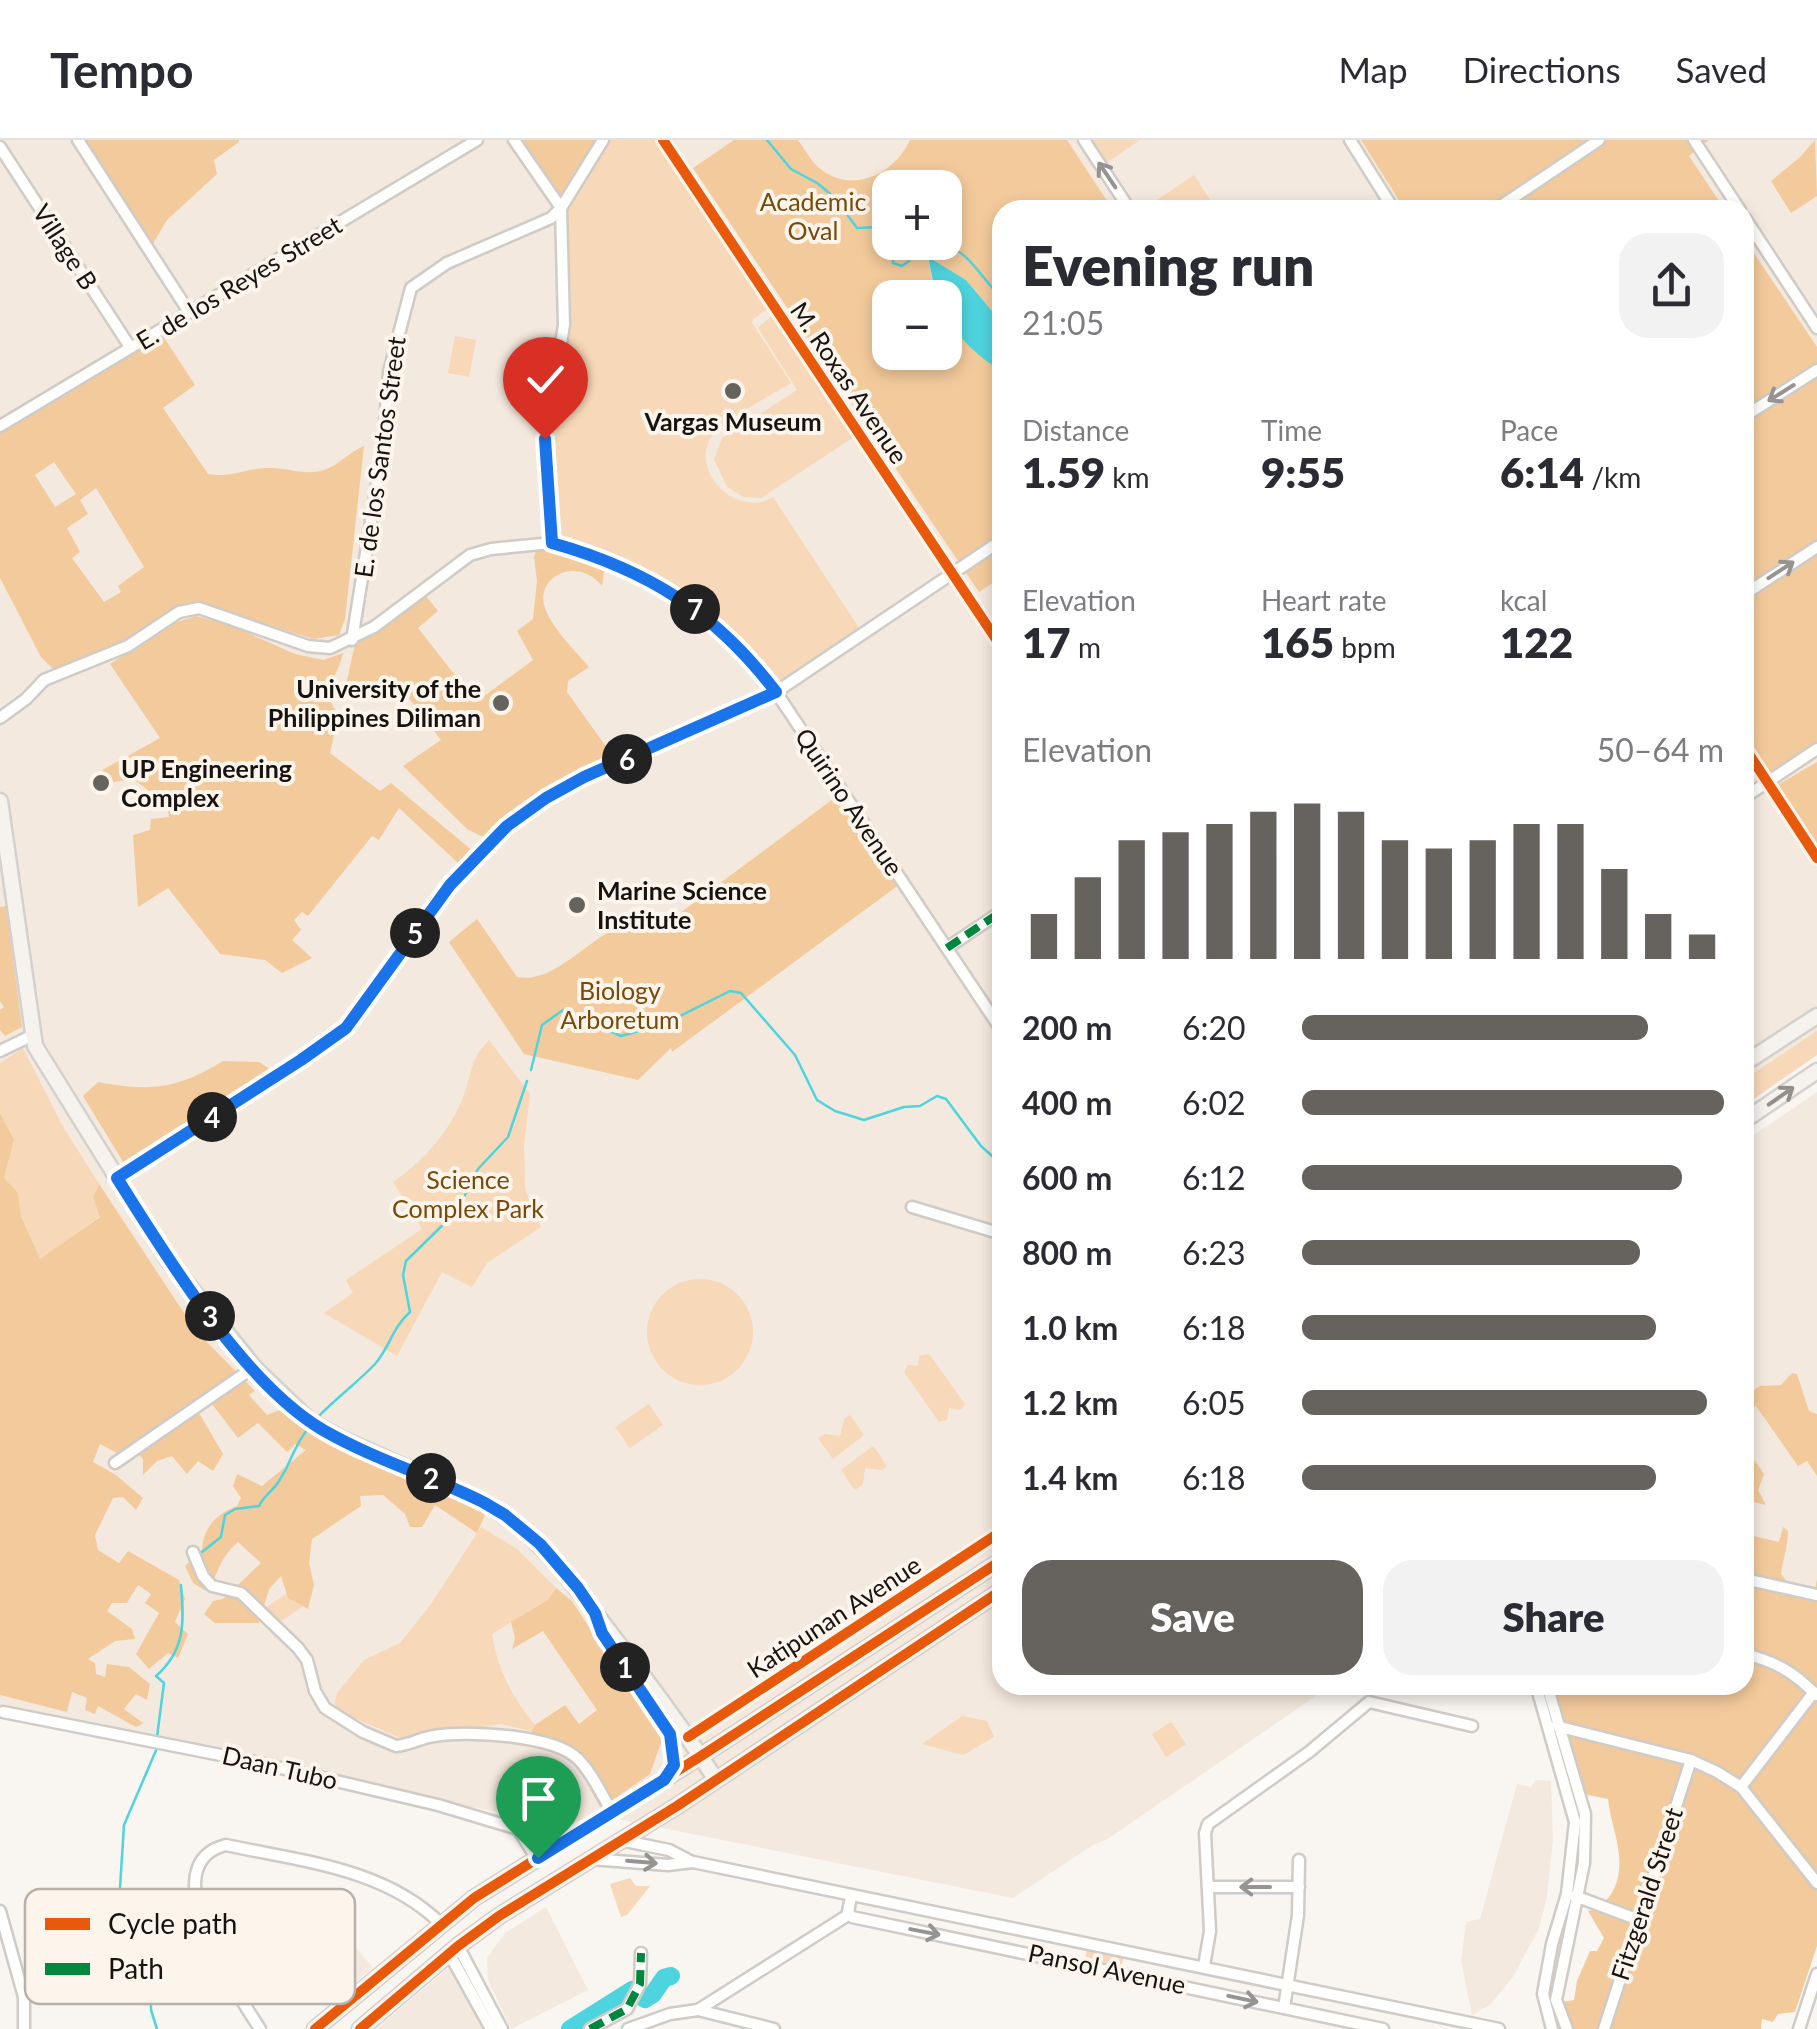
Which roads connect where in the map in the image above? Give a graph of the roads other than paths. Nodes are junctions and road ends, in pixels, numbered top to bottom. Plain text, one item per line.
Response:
1 (78, 140) edge
2 (478, 140) edge
3 (514, 140) edge
4 (603, 140) edge
5 (663, 140) edge
6 (1084, 140) edge
7 (1350, 140) edge
8 (1599, 140) edge
9 (1694, 140) edge
10 (0, 148) edge
11 (1123, 200) edge
12 (1388, 200) edge
13 (1510, 200) edge
14 (1733, 200) edge
15 (561, 208) junction
16 (1754, 232) edge
17 (190, 312) junction
18 (1817, 328) edge
19 (130, 348) junction
20 (1817, 370) edge
21 (1754, 410) edge
22 (0, 426) edge
23 (552, 543) junction
24 (992, 547) edge
25 (1817, 547) edge
26 (952, 573) junction
27 (1754, 588) edge
28 (992, 633) edge
29 (352, 640) junction
30 (776, 692) junction
31 (0, 718) edge
32 (1817, 749) edge
33 (1754, 761) edge
34 (1768, 782) junction
35 (1754, 791) edge
36 (0, 801) edge
37 (1817, 858) edge
38 (992, 919) edge
39 (947, 948) junction
40 (992, 1015) edge
41 (1817, 1016) edge
42 (33, 1035) junction
43 (0, 1051) edge
44 (1754, 1058) edge
45 (1817, 1071) edge
46 (1754, 1114) edge
47 (117, 1178) junction
48 (912, 1208) dead end
49 (992, 1231) edge
50 (254, 1367) junction
51 (115, 1463) dead end
52 (992, 1538) edge
53 (193, 1552) dead end
54 (992, 1567) edge
55 (1754, 1580) edge
56 (1817, 1595) edge
57 (992, 1597) edge
58 (595, 1613) junction
59 (1754, 1656) edge
60 (846, 1662) junction
61 (857, 1685) junction
62 (1816, 1694) edge
63 (1540, 1695) edge
64 (1548, 1695) edge
65 (3, 1712) dead end
66 (1472, 1726) dead end
67 (1553, 1726) junction
68 (688, 1736) junction
69 (724, 1741) junction
70 (697, 1758) junction
71 (1691, 1760) junction
72 (664, 1780) junction
73 (716, 1780) junction
74 (1741, 1787) junction
75 (612, 1812) junction
76 (620, 1840) junction
77 (538, 1858) junction
78 (590, 1859) junction
79 (1299, 1860) dead end
80 (693, 1862) junction
81 (1817, 1882) edge
82 (1210, 1886) junction
83 (1300, 1887) junction
84 (194, 1889) edge
85 (532, 1895) junction
86 (1573, 1895) junction
87 (850, 1897) junction
88 (0, 1911) edge
89 (848, 1915) junction
90 (1639, 1920) junction
91 (440, 1924) junction
92 (454, 1949) junction
93 (641, 1953) dead end
94 (1204, 1966) junction
95 (1817, 1974) edge
96 (1288, 1984) junction
97 (355, 1995) edge
98 (246, 2004) edge
99 (345, 2004) edge
100 (1284, 2008) junction
101 (698, 2010) junction
102 (24, 2029) edge
103 (260, 2029) edge
104 (315, 2029) edge
105 (360, 2029) edge
106 (491, 2029) edge
107 (502, 2029) edge
108 (590, 2029) edge
109 (628, 2029) edge
110 (774, 2029) edge
111 (1383, 2029) edge
112 (1499, 2029) edge
113 (1552, 2029) edge
114 (1567, 2029) edge
115 (1604, 2029) edge
116 (1799, 2029) edge

1 - 17 street
2 - 17 street, E. de los Reyes Street
3 - 15 street
4 - 15 street, E. de los Santos Street
5 - 26 street, M. Roxas Avenue
11 -> 6 street
7 - 12 street
8 - 13 street
9 - 14 street
10 - 19 street, Village B
15 - 23 street
15 - 29 street, E. de los Santos Street
16 - 18 street
17 - 19 street, E. de los Reyes Street
19 - 22 street, E. de los Reyes Street
20 -> 21 street
23 - 29 street, Quirino Avenue
23 - 30 street, Quirino Avenue
24 - 26 street
27 -> 25 street
26 - 28 street, M. Roxas Avenue
26 - 30 street
29 - 31 street
30 - 39 street, Quirino Avenue
30 - 47 street
32 - 34 street
33 - 34 street
34 - 35 street
34 - 37 street
36 - 42 main road
38 - 39 street
39 - 40 street, Quirino Avenue
41 - 44 main road
42 - 43 street
42 - 47 main road
46 -> 45 main road
47 - 50 main road
48 - 49 street
50 - 51 street
50 - 58 main road
52 - 68 street, Katipunan Avenue
53 - 75 street
54 - 60 main road, Katipunan Avenue
55 - 56 street
57 - 61 main road
58 - 68 main road
58 - 72 main road
59 - 62 street
60 - 61 main road
60 - 69 main road, Katipunan Avenue
61 - 73 main road
62 - 74 street
63 - 67 street
64 - 67 street
65 - 77 street, Daan Tubo
66 - 82 street
67 - 71 street
67 - 86 street
68 - 69 main road
68 - 70 main road
69 - 70 main road, Katipunan Avenue
70 - 72 main road, Katipunan Avenue
70 - 73 main road
70 - 85 main road
71 - 74 street
71 - 90 street, Fitzgerald Street
72 - 75 main road, Katipunan Avenue
73 - 76 main road
74 - 81 street
75 - 77 main road, Katipunan Avenue
76 - 78 main road
76 - 80 street, Pansol Avenue
77 - 91 main road, Katipunan Avenue
78 -> 80 street, Pansol Avenue
78 - 85 main road
79 - 83 street
80 - 87 street, Pansol Avenue
83 -> 82 street
82 - 94 street
83 - 96 street
84 - 91 street
85 - 92 main road
86 - 90 street
86 - 113 street
86 - 114 street
87 - 89 street
87 - 94 street, Pansol Avenue
88 - 102 street
89 -> 100 street, Pansol Avenue
89 - 101 street
90 - 115 street, Fitzgerald Street
91 - 97 main road, Katipunan Avenue
92 - 105 main road
92 - 106 street
92 - 107 street
93 - 108 street
94 - 96 street, Pansol Avenue
95 - 116 street
96 - 100 street
96 - 112 street, Pansol Avenue
98 - 103 street
99 - 104 main road, Katipunan Avenue
100 - 111 street, Pansol Avenue
101 - 109 street
101 - 110 street

